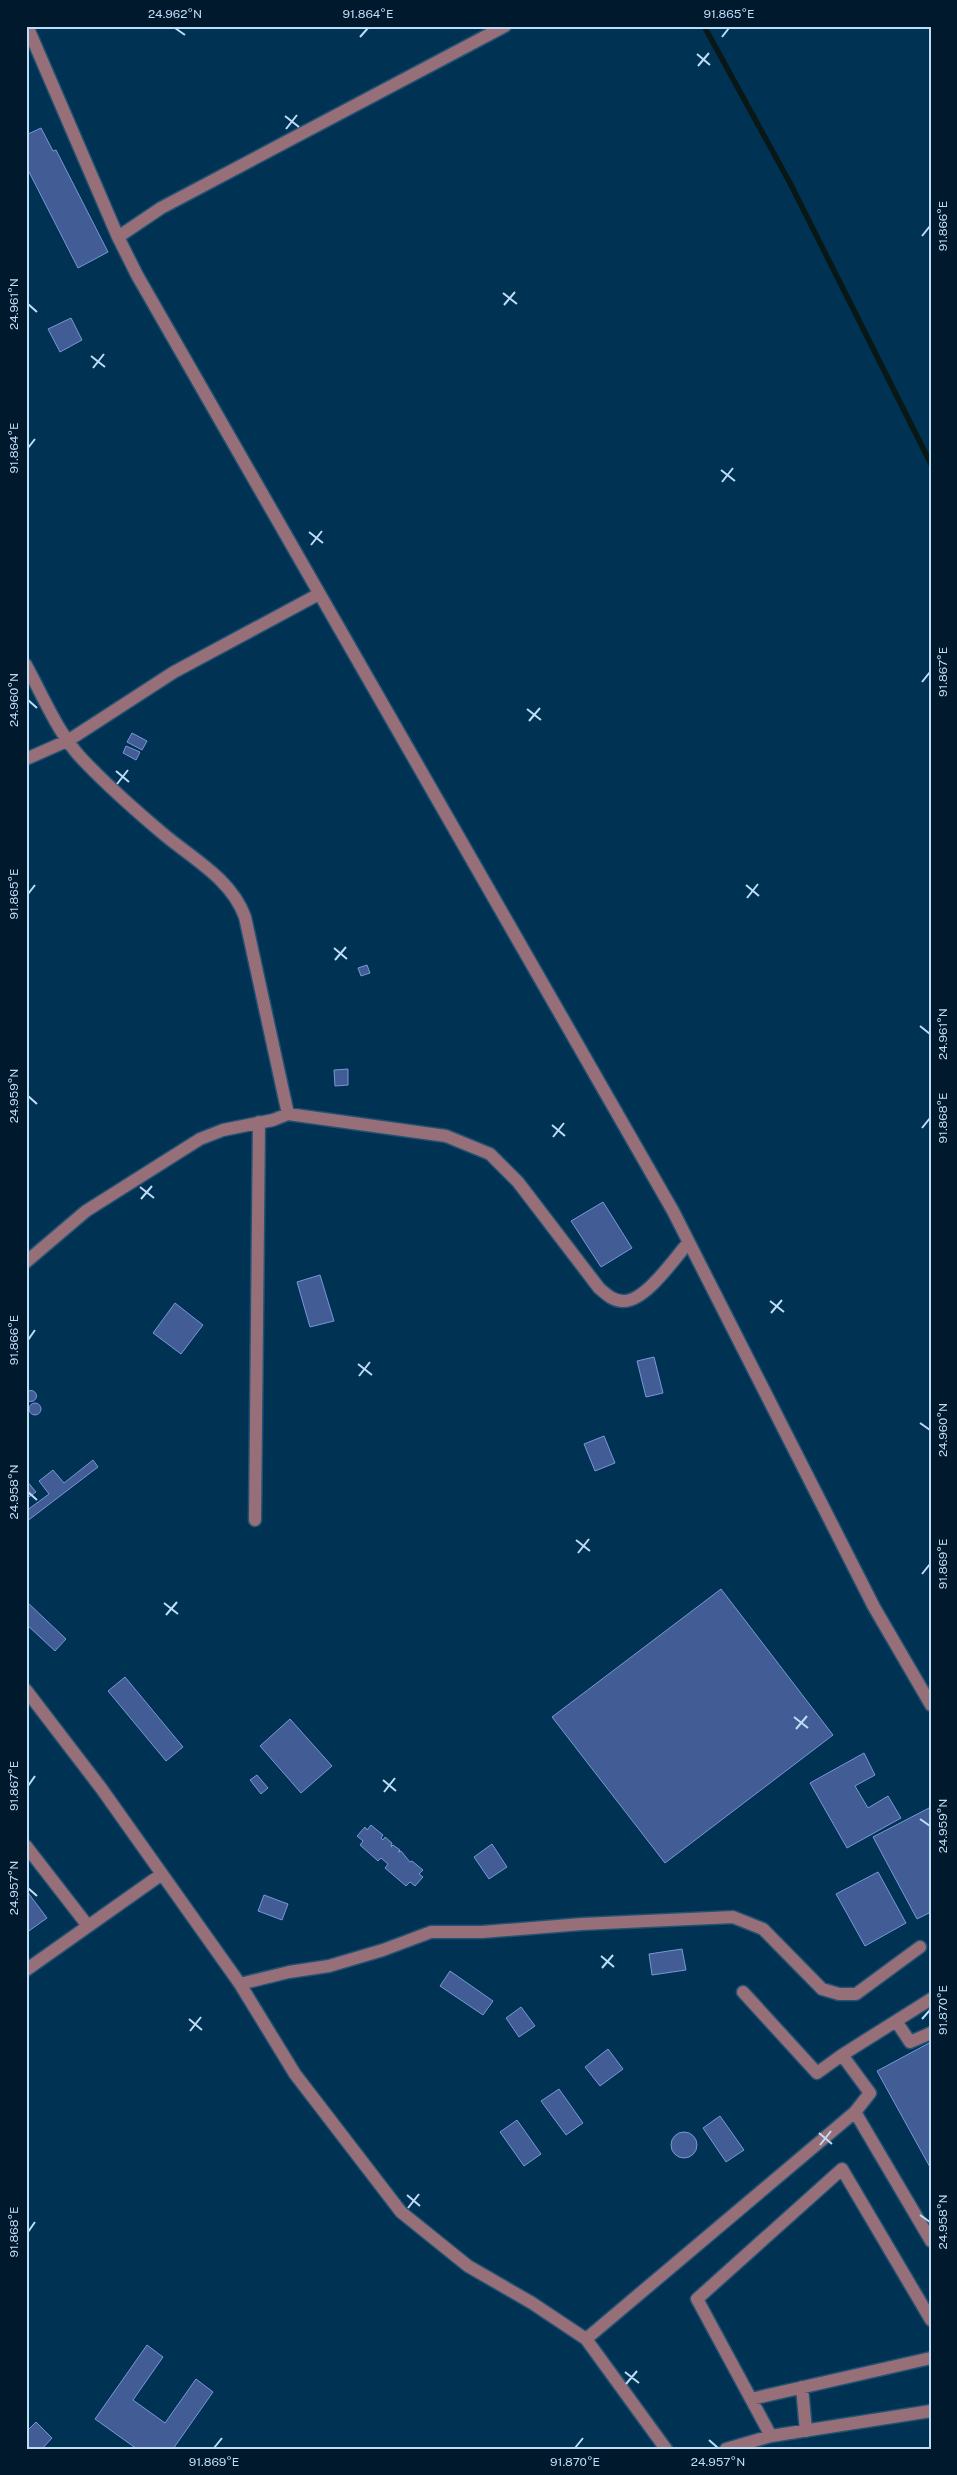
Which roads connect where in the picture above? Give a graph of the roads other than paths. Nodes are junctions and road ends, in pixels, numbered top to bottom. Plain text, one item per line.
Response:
1 (27, 26) edge
2 (505, 26) edge
3 (118, 237) junction
4 (319, 594) junction
5 (26, 665) edge
6 (69, 740) junction
7 (26, 759) edge
8 (288, 1114) junction
9 (260, 1122) junction
10 (688, 1242) junction
11 (28, 1255) edge
12 (255, 1520) dead end
13 (26, 1690) edge
14 (931, 1705) edge
15 (26, 1846) edge
16 (162, 1874) junction
17 (88, 1926) junction
18 (920, 1947) dead end
19 (26, 1970) edge
20 (240, 1984) junction
21 (743, 1992) dead end
22 (931, 1999) edge
23 (896, 2021) junction
24 (931, 2033) edge
25 (842, 2054) junction
26 (855, 2112) junction
27 (931, 2241) edge
28 (931, 2320) edge
29 (586, 2339) junction
30 (931, 2358) edge
31 (802, 2387) junction
32 (750, 2399) junction
33 (931, 2411) edge
34 (806, 2431) junction
35 (771, 2436) junction
36 (666, 2449) edge
37 (726, 2449) edge

1 - 3 street
2 - 3 street
3 - 4 street
4 - 6 street
4 - 10 street
5 - 6 street
6 - 7 street
6 - 8 street
8 - 9 street
8 - 10 street
9 - 11 street
9 - 12 street
10 - 14 street
13 - 16 street
15 - 17 street
16 - 17 street
16 - 20 street
17 - 19 street
18 - 20 street
20 - 29 street
21 - 25 street
22 - 23 street
23 - 24 street
23 - 25 street
25 - 26 street
26 - 27 street
26 - 29 street
28 - 32 street
29 - 36 street
30 - 31 street
31 - 32 street
31 - 34 street
32 - 35 street
33 - 34 street
34 - 35 street
35 - 37 street

